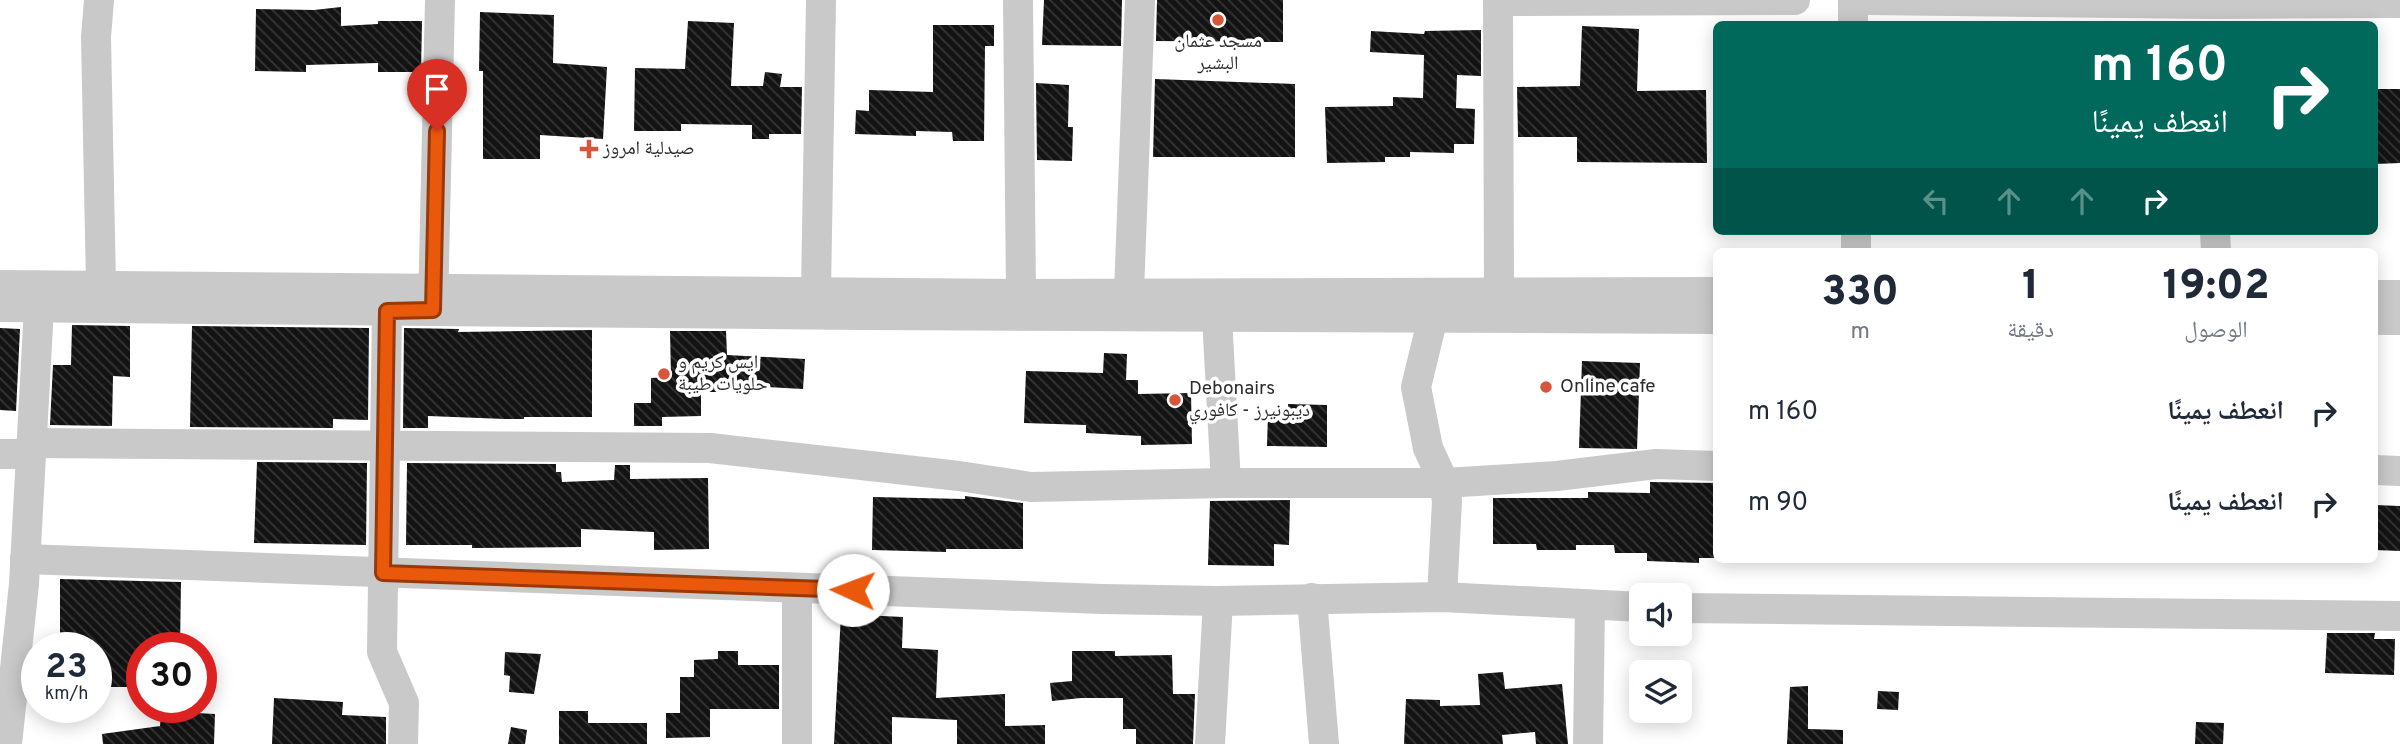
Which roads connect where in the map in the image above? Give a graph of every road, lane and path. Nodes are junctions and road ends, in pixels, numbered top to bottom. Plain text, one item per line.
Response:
1 (99, 0) edge
2 (440, 0) edge
3 (821, 0) edge
4 (1018, 0) edge
5 (1140, 0) edge
6 (1498, 0) edge
7 (1795, 0) edge
8 (1853, 0) edge
9 (1868, 0) edge
10 (2400, 3) edge
11 (2212, 10) edge
12 (1853, 21) edge
13 (0, 285) edge
14 (101, 285) junction
15 (816, 291) junction
16 (1499, 292) junction
17 (1713, 292) edge
18 (1129, 293) junction
19 (1021, 294) junction
20 (2378, 295) edge
21 (2400, 295) edge
22 (433, 299) junction
23 (0, 307) edge
24 (38, 307) junction
25 (387, 311) junction
26 (1103, 317) junction
27 (1217, 317) junction
28 (1433, 317) junction
29 (1474, 317) junction
30 (1713, 319) edge
31 (2378, 320) edge
32 (2400, 320) edge
33 (386, 444) junction
34 (31, 449) junction
35 (0, 454) edge
36 (1713, 466) edge
37 (2378, 470) edge
38 (2400, 471) edge
39 (1226, 483) junction
40 (1444, 483) junction
41 (383, 573) junction
42 (16, 576) edge
43 (797, 588) junction
44 (1442, 597) junction
45 (1312, 598) junction
46 (1218, 601) junction
47 (1590, 606) junction
48 (1629, 607) edge
49 (1692, 608) edge
50 (2400, 616) edge
51 (7, 744) edge
52 (403, 744) edge
53 (797, 744) edge
54 (1210, 744) edge
55 (1324, 744) edge
56 (1588, 744) edge

1 - 14 street
2 - 22 street
3 - 15 street
4 - 19 street
5 - 18 street
6 - 7 street
6 - 16 street
8 - 12 street
9 - 11 street
10 - 11 street
13 - 14 street
14 - 22 street
15 - 19 street
15 - 22 street
16 - 17 street
16 - 18 street
16 - 29 street
18 - 19 street
18 - 26 street
20 - 21 street
22 - 25 street
22 - 26 street
23 - 24 street
24 - 25 street
24 - 34 street
25 - 33 street
26 - 27 street
27 - 28 street
27 - 39 street
28 - 29 street
28 - 40 street
29 - 30 street
31 - 32 street
33 - 34 street
33 - 39 street
33 - 41 street
34 - 35 street
34 - 42 street
36 - 40 street
37 - 38 street
39 - 40 street
40 - 44 street
41 - 42 street
41 - 43 street
41 - 52 street
42 - 51 street
43 - 46 street
43 - 53 street
44 - 45 street
44 - 47 street
45 - 46 street
45 - 55 street
46 - 54 street
47 - 48 street
47 - 56 street
49 - 50 street

